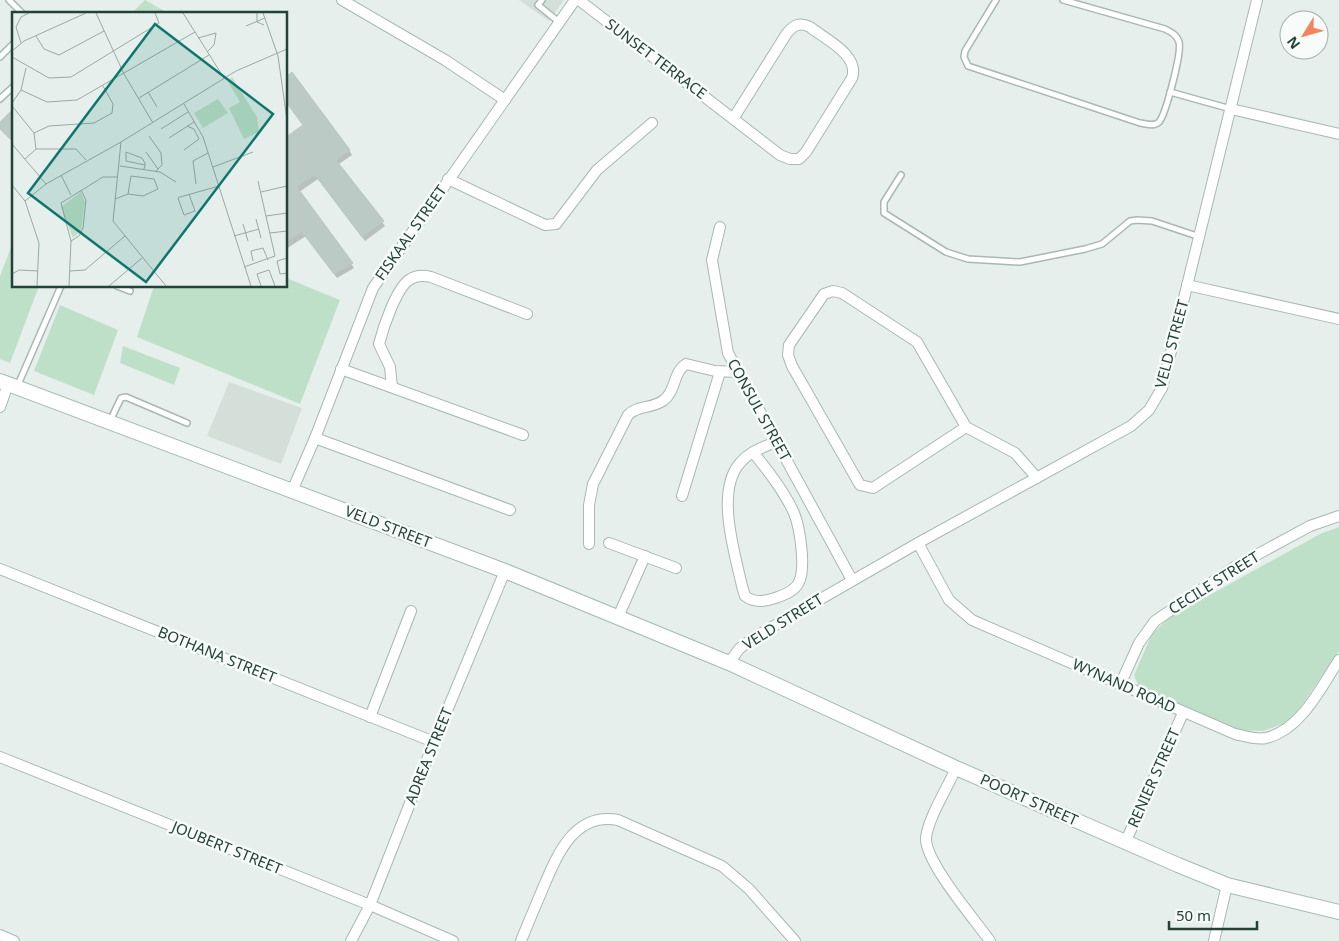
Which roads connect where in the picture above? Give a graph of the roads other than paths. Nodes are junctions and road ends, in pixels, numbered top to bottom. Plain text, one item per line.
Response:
1 (9, 0) edge
2 (342, 0) edge
3 (533, 0) edge
4 (575, 0) edge
5 (579, 0) edge
6 (996, 0) edge
7 (1063, 0) edge
8 (1258, 0) edge
9 (540, 2) edge
10 (22, 12) edge
11 (559, 22) junction
12 (12, 45) edge
13 (0, 57) edge
14 (12, 88) edge
15 (1170, 92) junction
16 (0, 99) edge
17 (505, 100) junction
18 (1231, 109) junction
19 (734, 118) junction
20 (652, 123) dead end
21 (1339, 134) edge
22 (901, 175) dead end
23 (448, 179) junction
24 (720, 227) dead end
25 (1200, 236) junction
26 (1187, 285) junction
27 (60, 288) edge
28 (122, 288) edge
29 (130, 291) dead end
30 (527, 314) dead end
31 (1339, 318) edge
32 (341, 369) junction
33 (720, 372) junction
34 (738, 372) junction
35 (8, 384) edge
36 (392, 387) junction
37 (0, 407) edge
38 (110, 422) junction
39 (187, 423) dead end
40 (966, 427) junction
41 (523, 435) dead end
42 (315, 438) junction
43 (776, 442) junction
44 (754, 452) junction
45 (1037, 478) junction
46 (292, 491) junction
47 (682, 496) dead end
48 (510, 510) dead end
49 (1339, 516) edge
50 (609, 543) dead end
51 (918, 543) junction
52 (589, 544) dead end
53 (644, 556) junction
54 (0, 568) edge
55 (676, 568) dead end
56 (505, 571) junction
57 (852, 580) junction
58 (411, 611) dead end
59 (618, 618) junction
60 (1339, 660) edge
61 (729, 663) junction
62 (1120, 685) junction
63 (1183, 713) junction
64 (370, 717) junction
65 (434, 742) junction
66 (0, 757) edge
67 (956, 768) junction
68 (1125, 843) junction
69 (1227, 885) junction
70 (370, 905) junction
71 (1339, 912) edge
72 (0, 936) edge
73 (14, 941) edge
74 (352, 941) edge
75 (453, 941) edge
76 (521, 941) edge
77 (795, 941) edge
78 (990, 941) edge
79 (1214, 941) edge

1 - 10 lane
2 - 17 street
3 - 9 lane
4 - 11 street, FISKAAL STREET
5 - 19 street, SUNSET TERRACE
6 - 15 lane
7 - 15 lane
8 - 18 street, VELD STREET
9 - 11 lane
11 - 17 street, FISKAAL STREET
12 - 13 lane
14 - 16 lane
15 - 18 lane
17 - 23 street, FISKAAL STREET
18 - 21 street
18 - 25 street, VELD STREET
19 - 19 street, SUNSET TERRACE
20 - 23 street
22 - 25 lane
23 - 32 street, FISKAAL STREET
24 - 34 street, CONSUL STREET
25 - 26 street, VELD STREET
26 - 31 street
26 - 45 street, VELD STREET
27 - 35 lane
28 - 29 lane
30 - 36 street
32 - 36 street
32 - 42 street, FISKAAL STREET
33 - 34 street
33 - 47 street
33 - 52 street
34 - 43 street, CONSUL STREET
35 - 37 street
35 - 38 street, VELD STREET
36 - 41 street
38 - 39 lane
38 - 46 street, VELD STREET
40 - 40 street
40 - 45 street
42 - 46 street, FISKAAL STREET
42 - 48 street
43 - 44 street
43 - 57 street, CONSUL STREET
44 - 44 street
45 - 51 street, VELD STREET
46 - 56 street, VELD STREET
49 - 62 street, CECILE STREET
50 - 53 street
51 - 57 street, VELD STREET
51 - 62 street, WYNAND ROAD
53 - 55 street
53 - 59 street
54 - 64 street, BOTHANA STREET
56 - 59 street, VELD STREET
56 - 65 street, ADREA STREET
57 - 61 street, VELD STREET
58 - 64 street
59 - 61 street, VELD STREET
60 - 63 street, WYNAND ROAD
61 - 67 street, POORT STREET
62 - 63 street, WYNAND ROAD
63 - 68 street, RENIER STREET
64 - 65 street, BOTHANA STREET
65 - 70 street, ADREA STREET
66 - 70 street, JOUBERT STREET
67 - 68 street, POORT STREET
67 - 78 street
68 - 69 street, POORT STREET
69 - 71 street, POORT STREET
69 - 79 street
70 - 74 street, ADREA STREET
70 - 75 street, JOUBERT STREET
72 - 73 street
76 - 77 street

